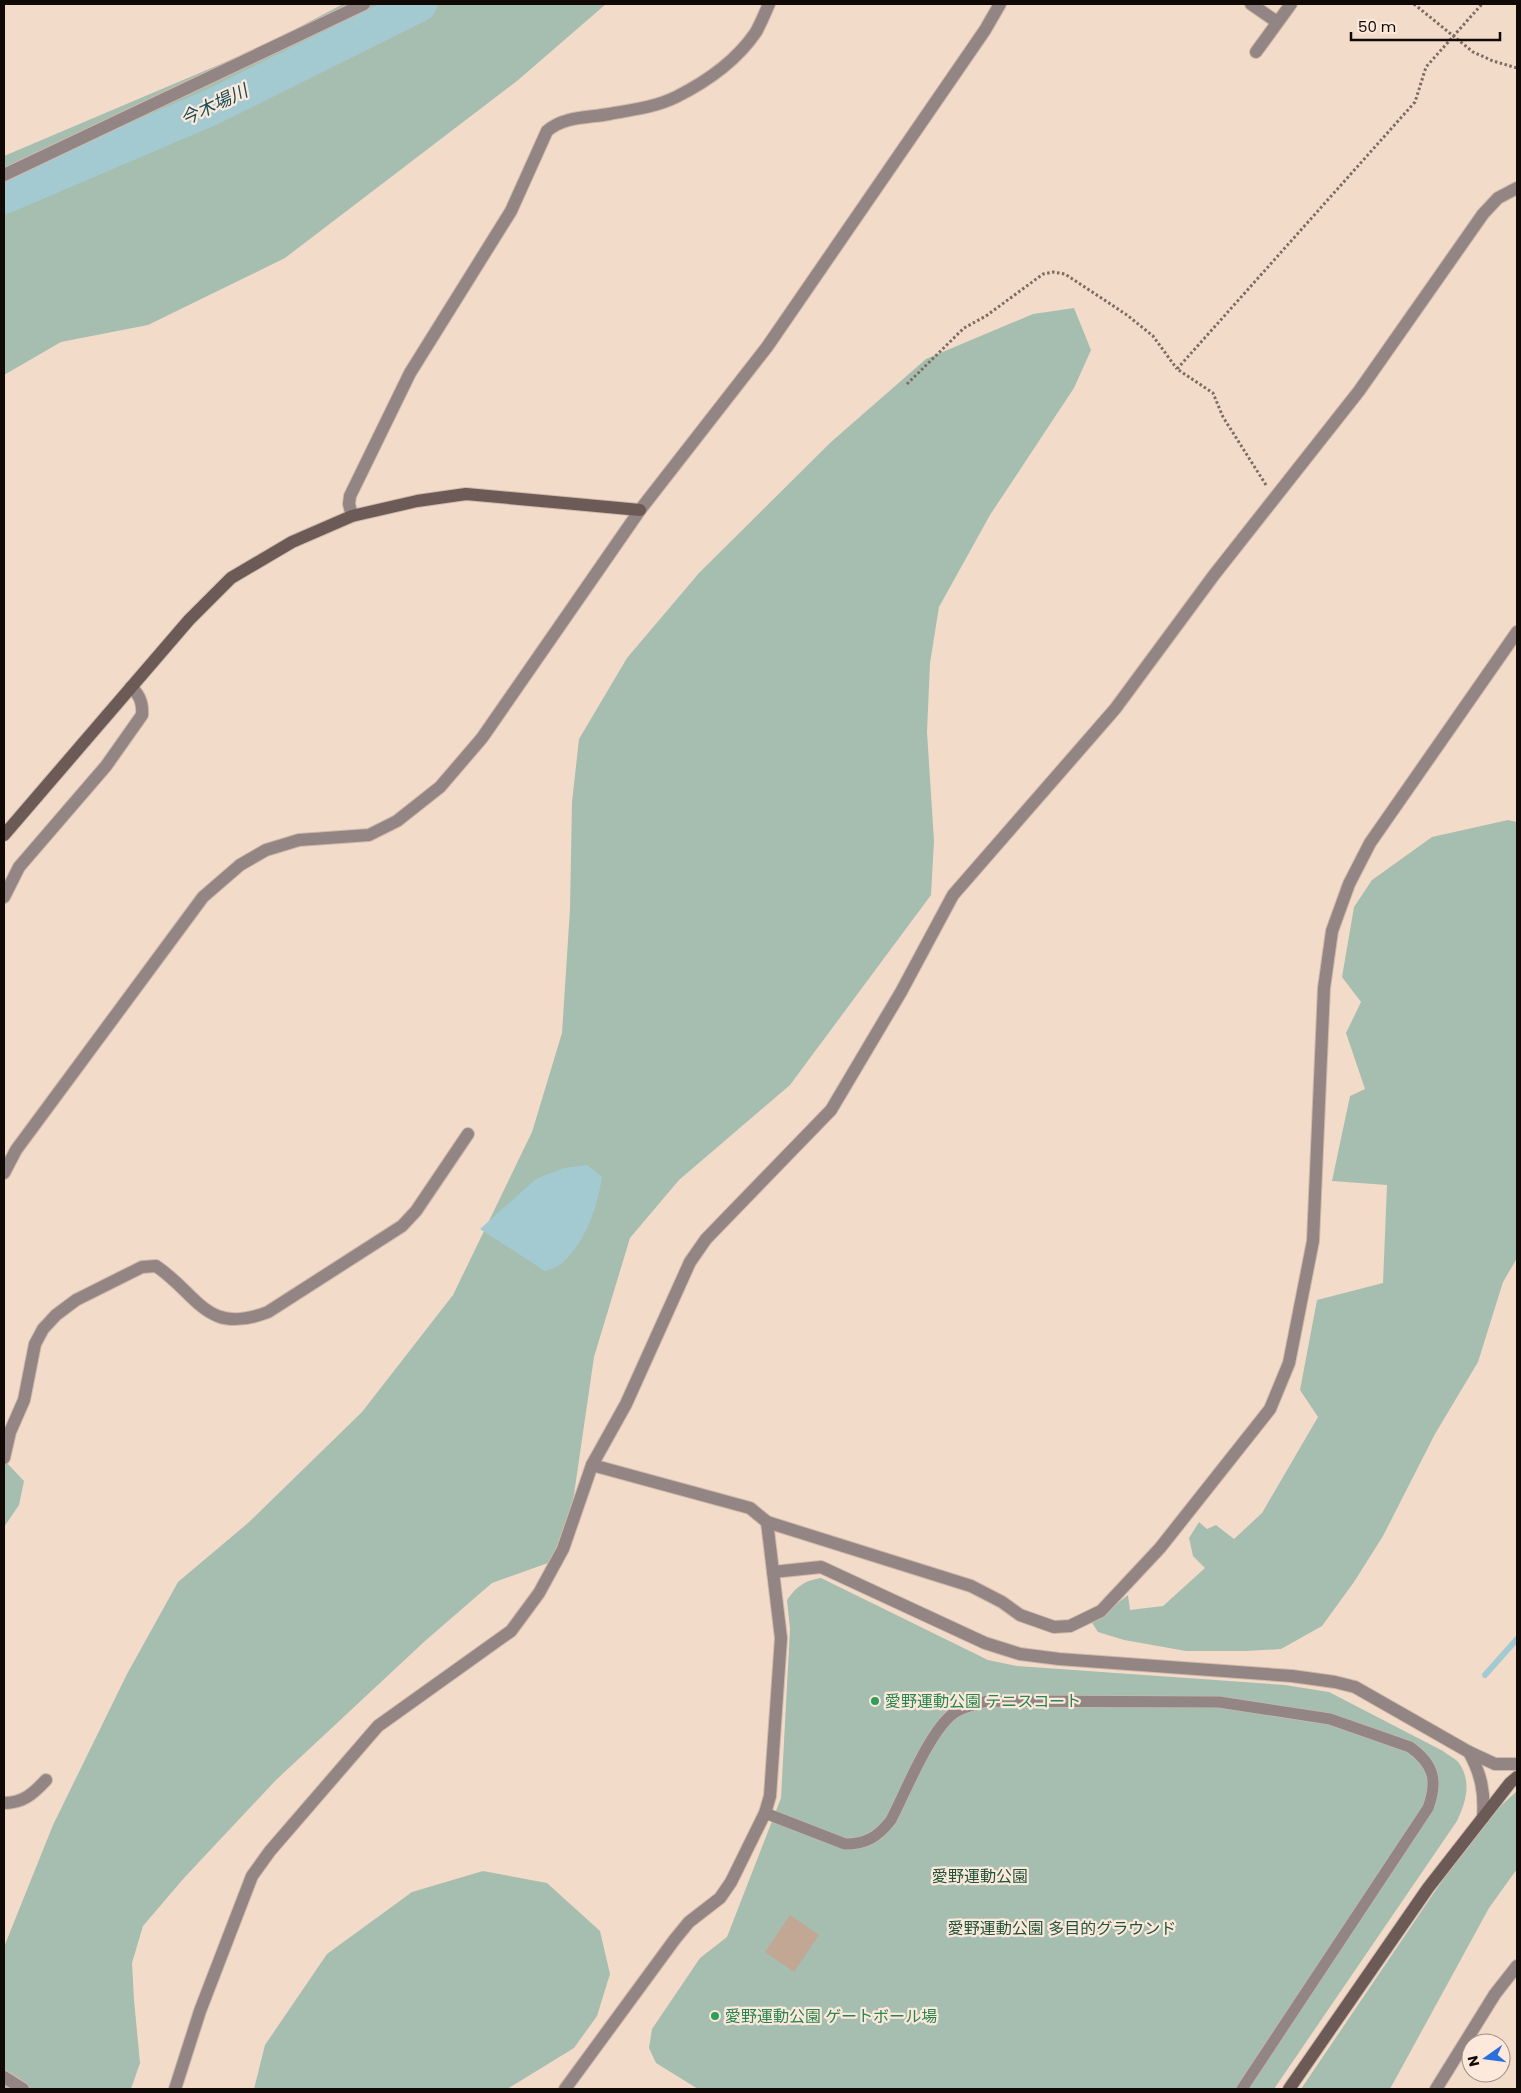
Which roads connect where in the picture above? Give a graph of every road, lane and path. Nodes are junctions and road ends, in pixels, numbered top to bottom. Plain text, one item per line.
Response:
1 (364, 4) edge
2 (769, 4) edge
3 (1000, 4) edge
4 (1250, 4) edge
5 (1291, 4) edge
6 (1414, 4) edge
7 (1482, 4) edge
8 (1277, 22) junction
9 (1453, 35) junction
10 (1256, 52) dead end
11 (1517, 68) edge
12 (4, 175) edge
13 (1517, 188) edge
14 (1177, 369) junction
15 (907, 384) dead end
16 (1274, 498) junction
17 (640, 510) junction
18 (352, 516) junction
19 (1517, 632) edge
20 (131, 687) junction
21 (4, 835) edge
22 (4, 897) edge
23 (468, 1134) dead end
24 (4, 1172) edge
25 (4, 1458) edge
26 (592, 1465) junction
27 (767, 1522) junction
28 (773, 1572) junction
29 (1469, 1752) junction
30 (1517, 1764) edge
31 (1517, 1777) edge
32 (46, 1780) dead end
33 (4, 1803) edge
34 (765, 1813) junction
35 (1483, 1818) junction
36 (1517, 1966) edge
37 (4, 2077) edge
38 (23, 2089) edge
39 (175, 2089) edge
40 (564, 2089) edge
41 (1242, 2089) edge
42 (1289, 2089) edge
43 (1436, 2089) edge

1 - 12 street
2 - 18 street
3 - 17 street
4 - 8 street
5 - 8 street
6 - 9 path
7 - 9 path
8 - 10 street
9 - 11 path
9 - 14 path
13 - 16 street
14 - 15 path
14 - 16 path
16 - 26 street
17 - 18 street
17 - 24 street
18 - 20 street
19 - 27 street
20 - 21 street
20 - 22 street
23 - 25 street
26 - 27 street
26 - 39 street
27 - 28 street
28 - 29 street
28 - 34 street
29 - 30 street
29 - 35 street
31 - 35 street
32 - 33 street
34 - 40 street
34 - 41 lane
35 - 42 street
36 - 43 street
37 - 38 street

